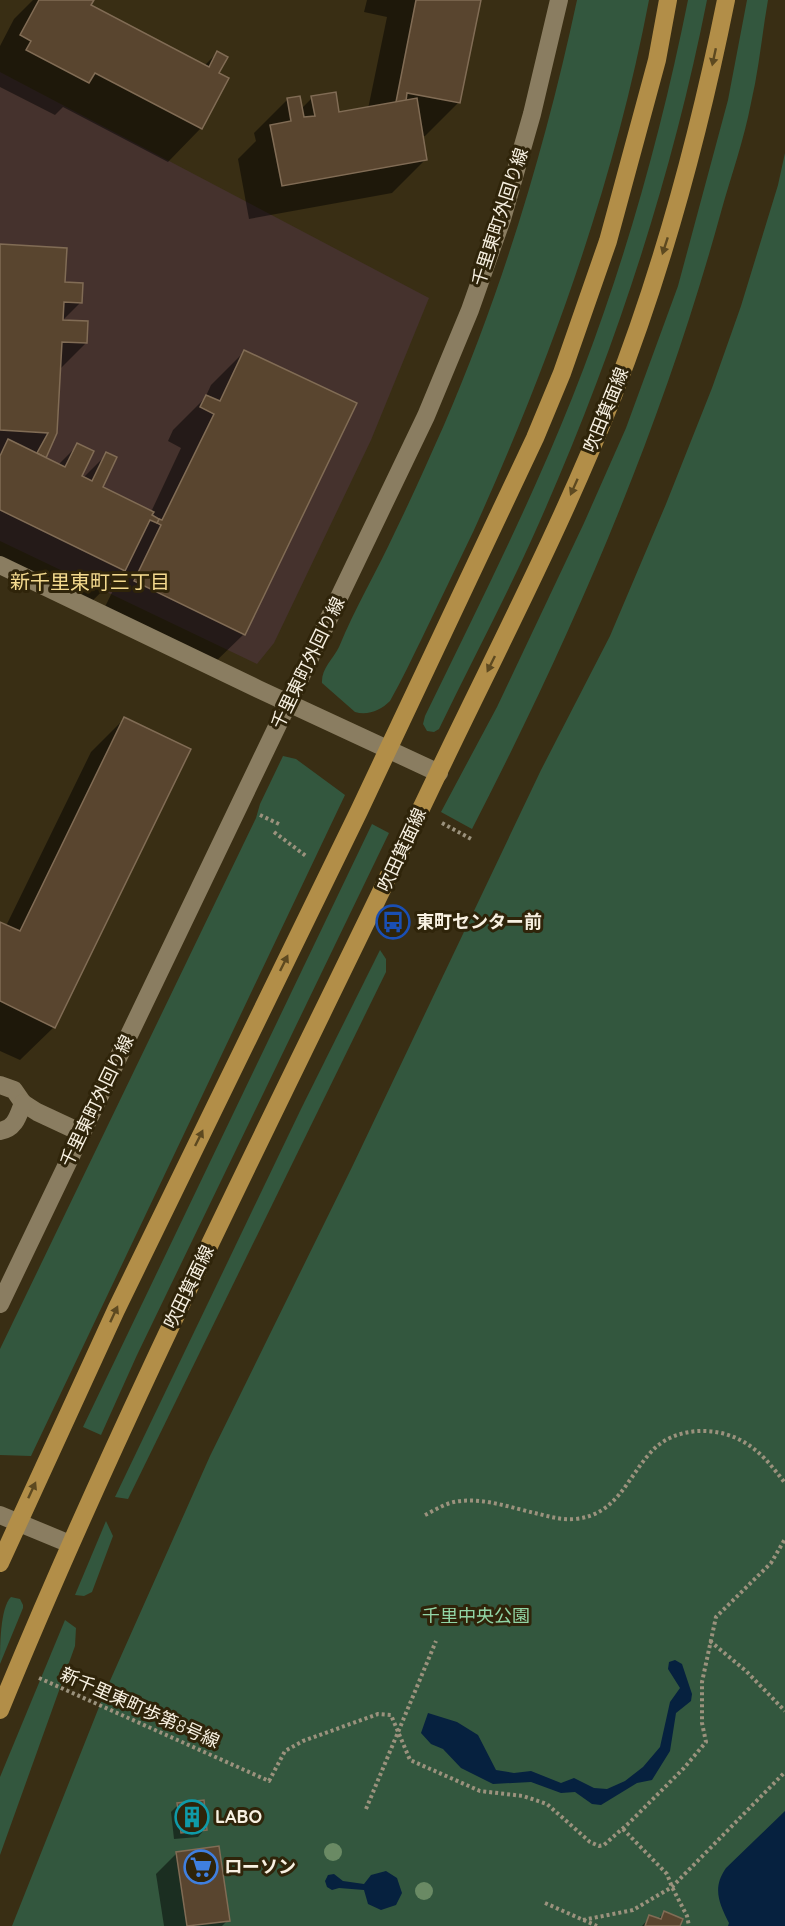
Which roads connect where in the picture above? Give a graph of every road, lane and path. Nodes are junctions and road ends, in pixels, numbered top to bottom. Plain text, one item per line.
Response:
1 (559, 0) edge
2 (668, 0) edge
3 (726, 0) edge
4 (0, 565) edge
5 (288, 703) junction
6 (388, 749) junction
7 (439, 773) junction
8 (442, 824) dead end
9 (274, 832) dead end
10 (473, 840) dead end
11 (306, 856) dead end
12 (0, 1085) edge
13 (23, 1103) junction
14 (0, 1131) edge
15 (81, 1133) junction
16 (0, 1304) edge
17 (785, 1483) edge
18 (0, 1515) edge
19 (425, 1515) dead end
20 (17, 1522) junction
21 (785, 1539) edge
22 (70, 1544) junction
23 (0, 1563) edge
24 (436, 1641) dead end
25 (710, 1641) junction
26 (33, 1675) dead end
27 (0, 1710) edge
28 (785, 1711) edge
29 (398, 1732) junction
30 (785, 1772) edge
31 (366, 1809) dead end
32 (622, 1829) junction
33 (672, 1887) junction
34 (545, 1903) dead end
35 (583, 1920) junction
36 (597, 1926) edge
37 (689, 1926) edge

1 - 5 street, 千里東町外回り線
2 - 6 main road
3 -> 7 main road, 吹田箕面線
4 - 5 street
5 - 6 street
5 - 15 street, 千里東町外回り線
6 - 7 street
20 -> 6 main road
7 - 22 main road, 吹田箕面線
8 - 10 path
9 - 11 path
12 - 13 street
13 - 14 street
13 - 15 street
15 - 16 street, 千里東町外回り線
17 - 19 path
18 - 20 street
20 - 22 street
20 - 23 main road
21 - 25 path
22 - 27 main road, 吹田箕面線
24 - 29 path
25 - 28 path
25 - 32 path
26 - 29 path, 新千里東町歩第8号線
29 - 31 path
29 - 32 path
30 - 33 path
32 - 33 path
33 - 35 path
33 - 37 path
34 - 35 path
35 - 36 path

